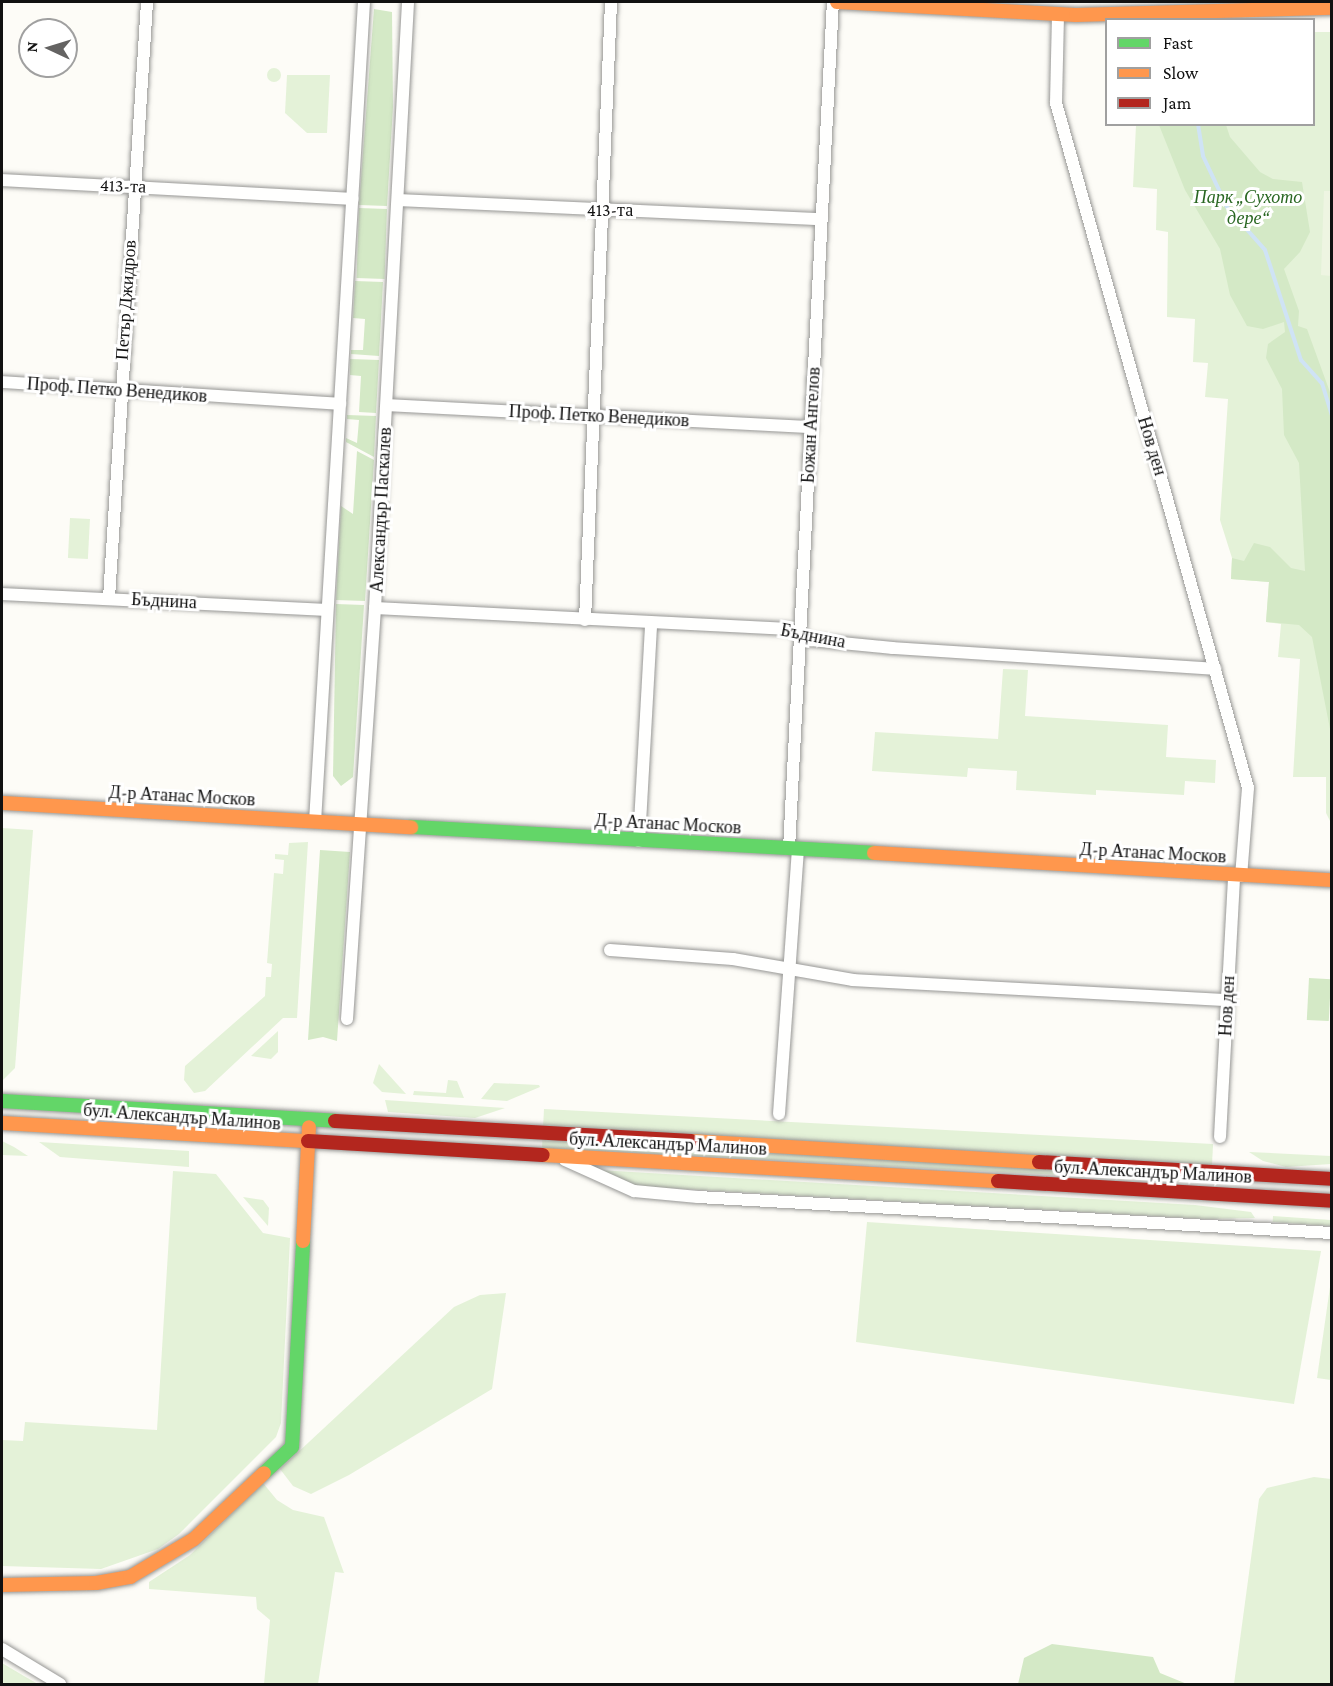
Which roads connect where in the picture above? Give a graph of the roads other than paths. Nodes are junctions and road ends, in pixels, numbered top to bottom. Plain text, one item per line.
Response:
1 (147, 2) edge
2 (364, 2) edge
3 (408, 2) edge
4 (611, 2) edge
5 (833, 2) edge
6 (837, 2) edge
7 (1216, 2) edge
8 (1275, 2) edge
9 (1290, 8) junction
10 (1332, 8) edge
11 (1173, 13) junction
12 (1059, 15) junction
13 (2, 180) edge
14 (134, 185) junction
15 (352, 199) junction
16 (398, 200) junction
17 (604, 210) junction
18 (821, 219) junction
19 (2, 382) edge
20 (120, 390) junction
21 (340, 404) junction
22 (387, 405) junction
23 (594, 416) junction
24 (811, 428) junction
25 (2, 594) edge
26 (109, 598) junction
27 (375, 608) junction
28 (327, 610) junction
29 (585, 620) junction
30 (651, 623) junction
31 (801, 634) junction
32 (1215, 669) junction
33 (2, 803) edge
34 (315, 822) junction
35 (360, 824) junction
36 (639, 841) junction
37 (794, 849) junction
38 (1238, 876) junction
39 (1332, 880) edge
40 (610, 950) dead end
41 (790, 968) junction
42 (1227, 1000) junction
43 (347, 1019) dead end
44 (2, 1101) edge
45 (779, 1114) dead end
46 (310, 1119) junction
47 (2, 1124) edge
48 (1220, 1137) dead end
49 (308, 1143) junction
50 (556, 1156) junction
51 (1332, 1179) edge
52 (1332, 1201) edge
53 (1332, 1233) edge
54 (2, 1585) edge
55 (2, 1649) edge
56 (60, 1684) edge

1 - 14 street, Петър Джидров
2 - 15 street
3 - 16 street, Александър Паскалев
4 - 17 street
5 - 18 street, Божан Ангелов
6 - 12 main road
7 - 11 main road
8 - 9 main road
9 - 10 main road
9 - 11 main road
11 - 12 main road
12 - 32 street, Нов ден
13 - 14 street, 413-та
14 - 15 street, 413-та
14 - 20 street, Петър Джидров
15 - 21 street
16 - 17 street, 413-та
16 - 22 street, Александър Паскалев
17 - 18 street, 413-та
17 - 23 street
18 - 24 street, Божан Ангелов
19 - 20 street, Проф. Петко Венедиков
20 - 21 street, Проф. Петко Венедиков
20 - 26 street, Петър Джидров
21 - 28 street
22 - 23 street, Проф. Петко Венедиков
22 - 27 street, Александър Паскалев
23 - 24 street, Проф. Петко Венедиков
23 - 29 street
24 - 31 street, Божан Ангелов
25 - 26 street, Бъднина
26 - 28 street, Бъднина
27 - 29 street, Бъднина
27 - 35 street, Александър Паскалев
28 - 34 street
29 - 30 street, Бъднина
30 - 31 street, Бъднина
30 - 36 street
31 - 32 street, Бъднина
31 - 37 street, Божан Ангелов
32 - 38 street, Нов ден
33 - 34 main road, Д-р Атанас Москов
34 - 35 main road, Д-р Атанас Москов
35 - 36 main road, Д-р Атанас Москов
35 - 43 street, Александър Паскалев
36 - 37 main road, Д-р Атанас Москов
37 - 38 main road, Д-р Атанас Москов
37 - 41 street, Божан Ангелов
38 - 39 main road, Д-р Атанас Москов
38 - 42 street, Нов ден
40 - 41 street
41 - 42 street
41 - 45 street, Божан Ангелов
42 - 48 street, Нов ден
44 - 46 main road, бул. Александър Малинов
46 - 49 main road
46 - 51 main road, бул. Александър Малинов
47 - 49 main road, бул. Александър Малинов
49 - 50 main road, бул. Александър Малинов
49 - 54 main road
50 - 52 main road, бул. Александър Малинов
50 - 53 street
55 - 56 street

